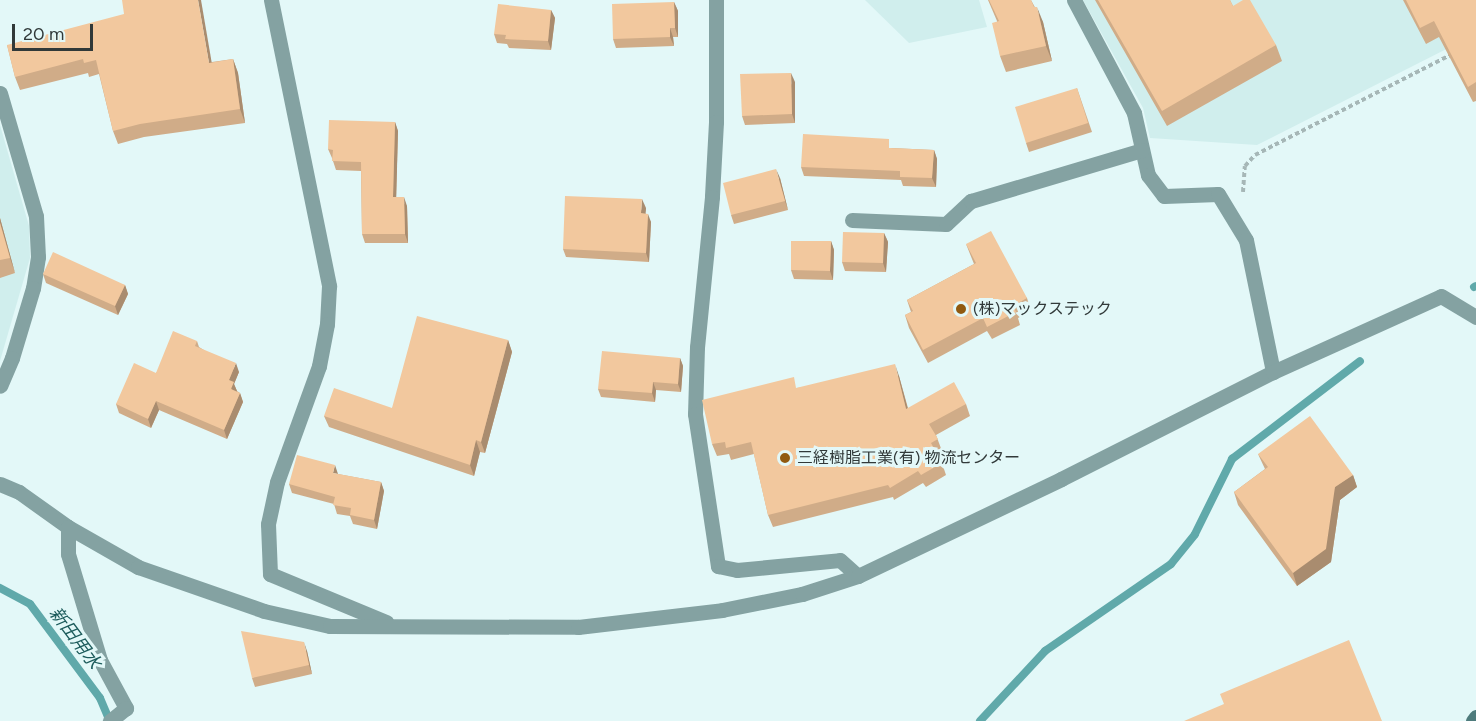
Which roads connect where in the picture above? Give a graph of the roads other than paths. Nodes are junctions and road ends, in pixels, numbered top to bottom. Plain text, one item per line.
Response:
1 (271, 0) edge
2 (716, 0) edge
3 (1074, 0) edge
4 (0, 93) edge
5 (1142, 150) junction
6 (852, 220) dead end
7 (1476, 317) edge
8 (1273, 372) junction
9 (0, 386) edge
10 (0, 484) edge
11 (68, 526) junction
12 (858, 576) junction
13 (391, 624) junction
14 (1476, 717) edge
15 (110, 721) edge
16 (1473, 721) edge

1 - 13 street
2 - 12 street
3 - 5 street
4 - 9 street
5 - 6 street
5 - 8 street
7 - 8 street
8 - 12 street
10 - 11 street
11 - 13 street
11 - 15 street
12 - 13 street
14 - 16 main road

